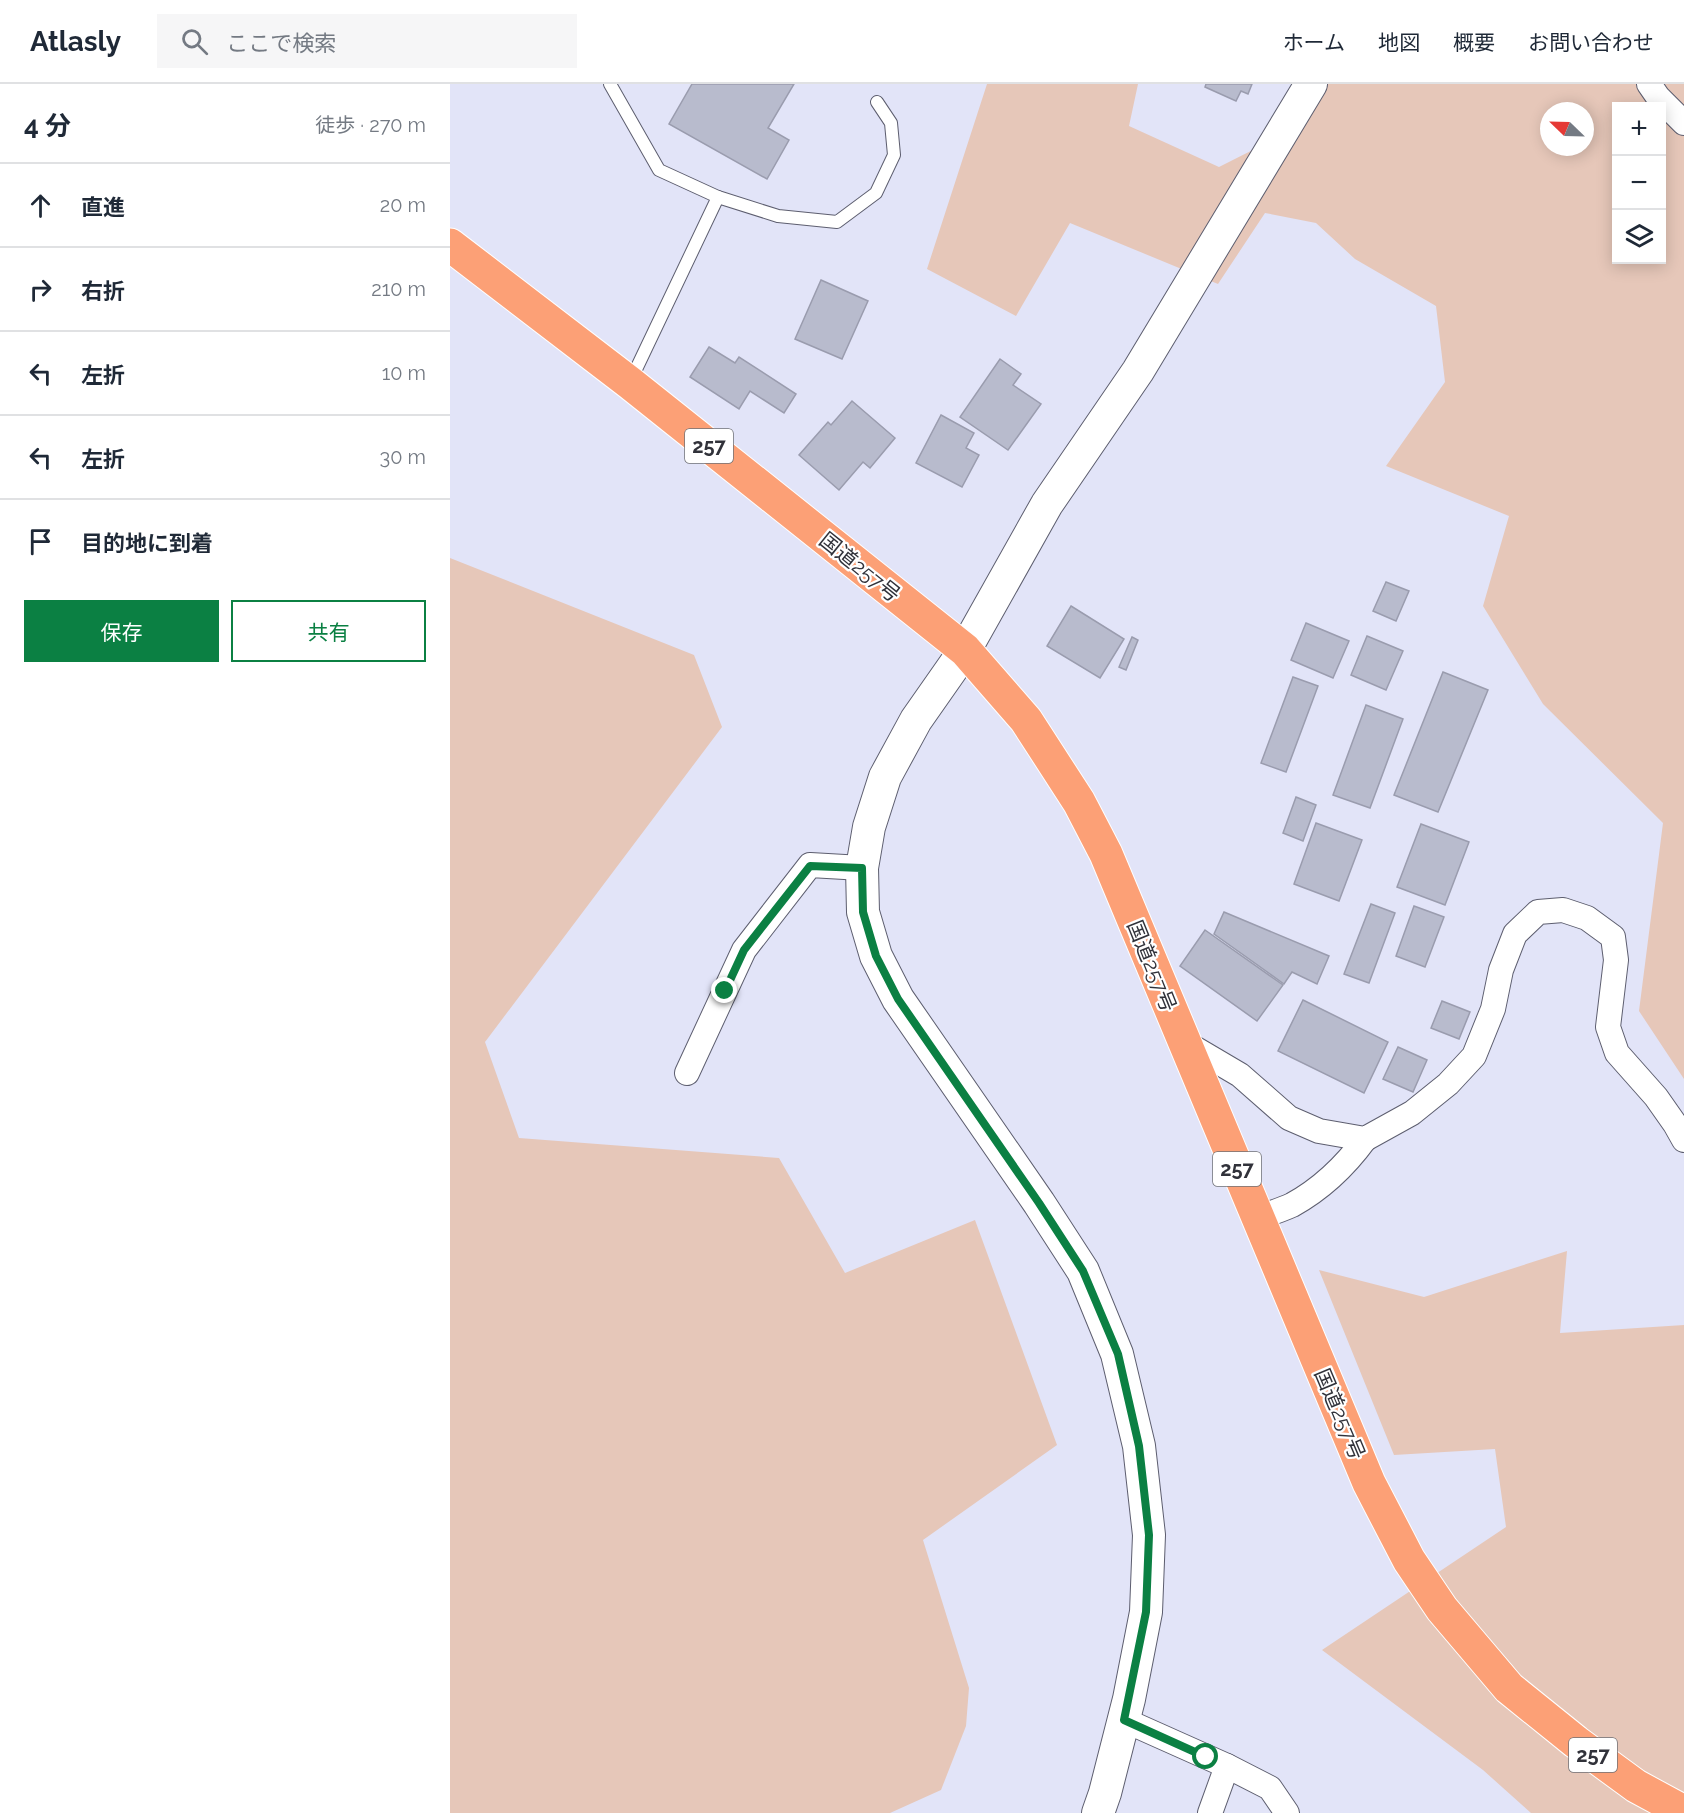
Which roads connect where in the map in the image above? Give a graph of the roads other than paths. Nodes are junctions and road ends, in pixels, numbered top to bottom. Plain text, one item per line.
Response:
1 (610, 84) edge
2 (1311, 84) edge
3 (1649, 84) edge
4 (877, 102) dead end
5 (1684, 123) edge
6 (718, 197) junction
7 (450, 245) edge
8 (630, 383) junction
9 (965, 650) junction
10 (862, 868) junction
11 (1184, 1042) junction
12 (687, 1073) dead end
13 (1365, 1139) junction
14 (1684, 1140) edge
15 (1257, 1218) junction
16 (1124, 1720) junction
17 (1227, 1766) junction
18 (1684, 1812) edge
19 (1098, 1813) edge
20 (1210, 1813) edge
21 (1287, 1813) edge

1 - 6 lane
2 - 9 street
3 - 5 street
4 - 6 lane
6 - 8 lane
7 - 8 highway, 国道257号 / 257
8 - 9 highway, 国道257号 / 257
9 - 10 street
9 - 11 highway, 国道257号 / 257
10 - 12 street
10 - 16 street
11 - 13 street
11 - 15 highway, 国道257号 / 257
13 - 14 street
13 - 15 street
15 - 18 highway, 国道257号 / 257
16 - 17 street
16 - 19 street
17 - 20 street
17 - 21 street

